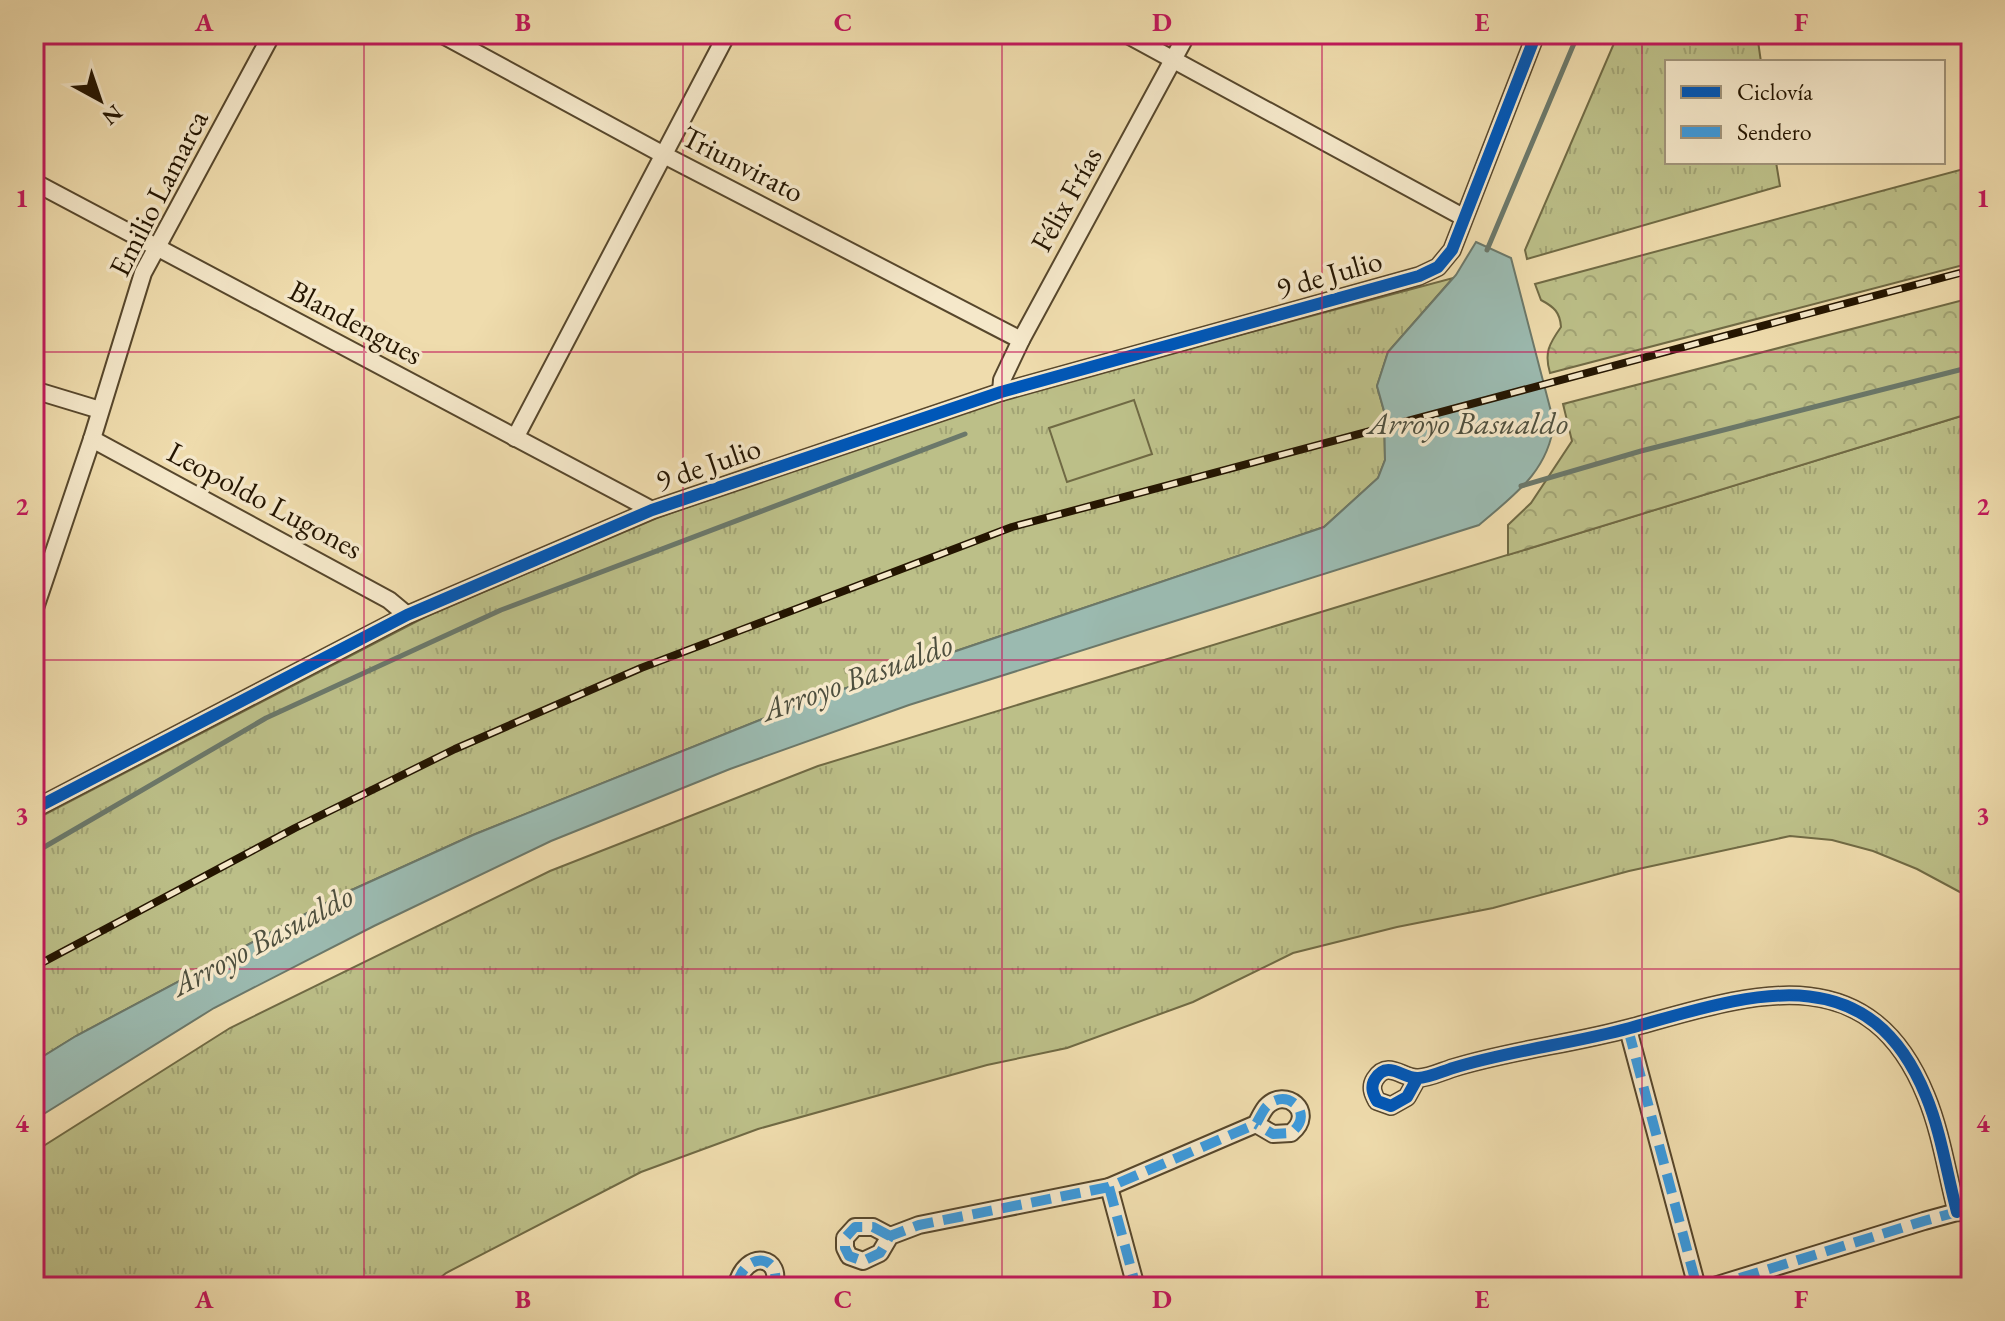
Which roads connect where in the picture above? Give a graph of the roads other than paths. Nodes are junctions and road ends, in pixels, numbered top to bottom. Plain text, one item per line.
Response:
1 (272, 34) edge
2 (441, 34) edge
3 (727, 34) edge
4 (1126, 34) edge
5 (1187, 34) edge
6 (1536, 34) edge
7 (1174, 59) junction
8 (662, 154) junction
9 (34, 182) edge
10 (1463, 217) junction
11 (158, 250) junction
12 (1021, 340) junction
13 (34, 390) edge
14 (1001, 392) junction
15 (100, 410) junction
16 (515, 438) junction
17 (92, 439) junction
18 (652, 510) junction
19 (34, 611) edge
20 (407, 615) junction
21 (34, 809) edge
22 (1628, 1029) junction
23 (1417, 1079) dead end
24 (1256, 1124) dead end
25 (1109, 1187) junction
26 (1964, 1212) edge
27 (890, 1236) dead end
28 (736, 1287) edge
29 (773, 1287) edge
30 (1136, 1287) edge
31 (1697, 1287) edge
32 (1711, 1287) edge

1 - 11 street, Emilio Lamarca
2 - 8 street, Triunvirato
3 - 8 street
4 - 7 street
5 - 7 street, Félix Frías
6 - 10 street
7 - 10 street
7 - 12 street, Félix Frías
8 - 12 street, Triunvirato
8 - 16 street
9 - 11 street, Blandengues
10 - 14 street, 9 de Julio
11 - 15 street, Emilio Lamarca
11 - 16 street, Blandengues
12 - 14 street, Félix Frías
13 - 15 street
14 - 18 street, 9 de Julio
15 - 17 street, Emilio Lamarca
16 - 18 street, Blandengues
17 - 19 street, Emilio Lamarca
17 - 20 street, Leopoldo Lugones
18 - 20 street, 9 de Julio
20 - 21 street, 9 de Julio
22 - 23 street
22 - 26 street
22 - 31 street
24 - 25 street
25 - 27 street
25 - 30 street
26 - 32 street
28 - 29 street

